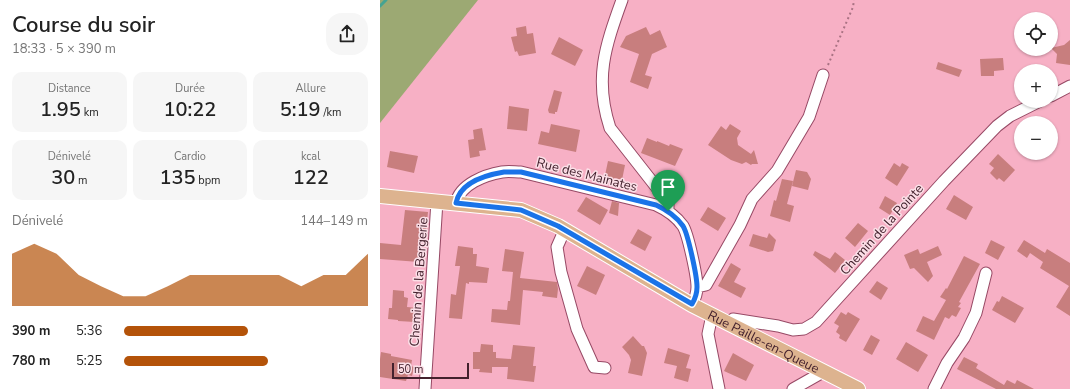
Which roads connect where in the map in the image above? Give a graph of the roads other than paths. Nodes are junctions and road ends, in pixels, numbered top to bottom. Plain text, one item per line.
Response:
1 (622, 0) edge
2 (824, 75) road end
3 (1070, 86) edge
4 (1058, 92) edge
5 (1026, 108) edge
6 (380, 196) edge
7 (437, 201) junction
8 (456, 203) junction
9 (668, 211) junction
10 (565, 229) junction
11 (986, 274) dead end
12 (697, 287) junction
13 (692, 304) junction
14 (712, 315) junction
15 (728, 323) junction
16 (605, 368) dead end
17 (823, 372) junction
18 (426, 389) edge
19 (719, 389) edge
20 (793, 389) edge
21 (858, 389) edge
22 (934, 389) edge

1 - 9 street
2 - 12 street
3 - 4 street
5 - 15 street, Chemin de la Pointe
6 - 7 main road, Rue Paille-en-Queue
7 - 8 main road, Rue Paille-en-Queue
7 - 18 street, Chemin de la Bergerie
8 - 9 street, Rue des Mainates
8 - 10 main road, Rue Paille-en-Queue
9 - 12 street, Rue des Mainates
10 - 13 main road, Rue Paille-en-Queue
10 - 16 street
11 - 22 street
12 - 13 street, Rue des Mainates
13 - 14 main road, Rue Paille-en-Queue
14 - 15 main road, Rue Paille-en-Queue
14 - 19 street
15 - 17 main road, Rue Paille-en-Queue
17 - 20 street
17 - 21 main road, Rue Paille-en-Queue

